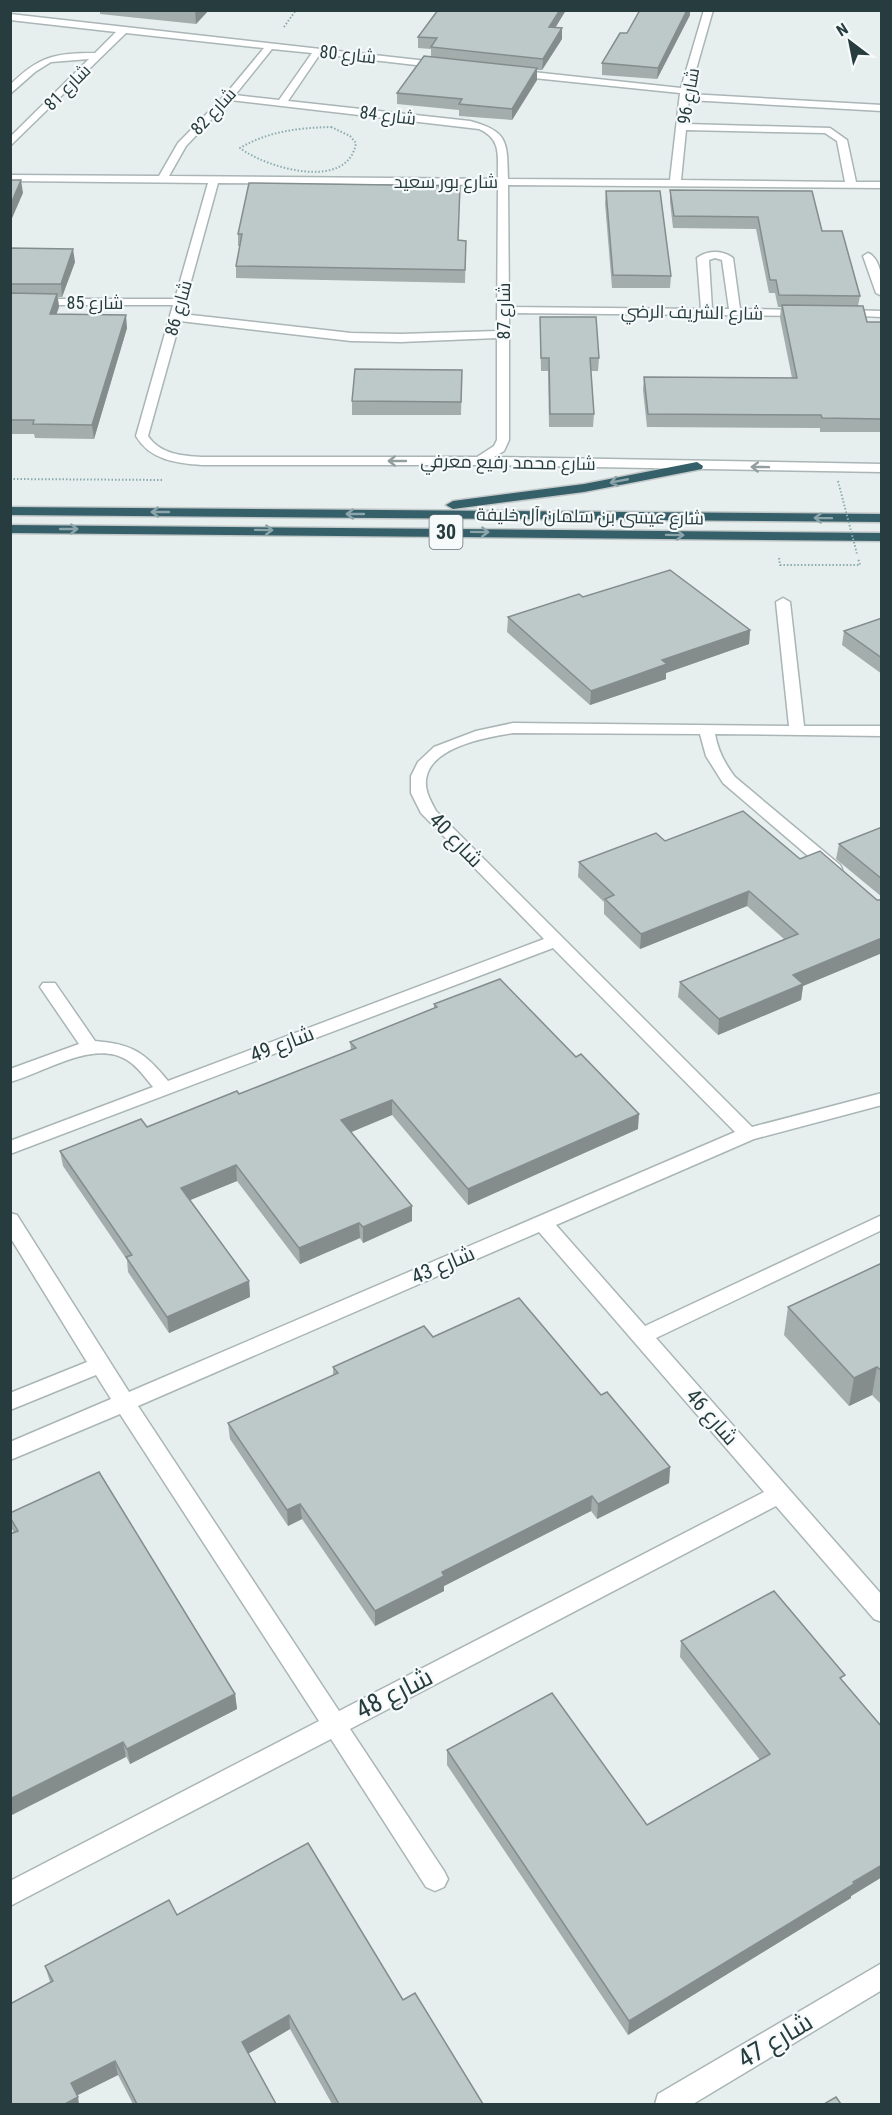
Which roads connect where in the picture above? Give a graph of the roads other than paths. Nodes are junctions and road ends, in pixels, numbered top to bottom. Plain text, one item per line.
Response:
1 (709, 10) edge
2 (10, 17) edge
3 (123, 30) junction
4 (270, 46) junction
5 (318, 51) junction
6 (97, 56) junction
7 (448, 65) edge
8 (507, 72) edge
9 (10, 91) edge
10 (685, 94) junction
11 (228, 97) junction
12 (282, 103) junction
13 (882, 108) edge
14 (682, 127) junction
15 (10, 143) edge
16 (10, 178) edge
17 (162, 180) junction
18 (214, 180) junction
19 (502, 182) junction
20 (675, 184) junction
21 (851, 185) junction
22 (882, 185) edge
23 (868, 256) dead end
24 (882, 293) edge
25 (10, 302) edge
26 (180, 302) junction
27 (503, 310) junction
28 (707, 312) junction
29 (735, 312) junction
30 (882, 314) edge
31 (176, 317) junction
32 (503, 334) junction
33 (142, 436) joint
34 (503, 441) junction
35 (480, 461) junction
36 (532, 462) junction
37 (697, 466) junction
38 (882, 468) edge
39 (10, 511) edge
40 (383, 514) junction
41 (882, 518) edge
42 (10, 529) edge
43 (882, 537) edge
44 (783, 602) dead end
45 (707, 729) junction
46 (797, 730) junction
47 (882, 731) edge
48 (846, 879) edge
49 (554, 941) junction
50 (49, 987) dead end
51 (90, 1046) junction
52 (10, 1076) edge
53 (165, 1089) junction
54 (882, 1099) edge
55 (748, 1134) junction
56 (10, 1148) edge
57 (10, 1220) edge
58 (542, 1222) junction
59 (882, 1222) edge
60 (642, 1336) junction
61 (100, 1365) junction
62 (10, 1402) edge
63 (125, 1403) junction
64 (10, 1452) edge
65 (779, 1494) junction
66 (882, 1612) edge
67 (334, 1724) junction
68 (435, 1879) dead end
69 (10, 1894) edge
70 (882, 1975) edge
71 (668, 2104) edge

1 - 10 street, شارع 96
2 - 3 street, شارع 80
3 - 4 street, شارع 80
3 - 6 street, شارع 81
4 - 5 street, شارع 80
4 - 11 street, شارع 82
5 - 7 street, شارع 80
5 - 12 street
6 - 9 street
6 - 15 street, شارع 81
8 - 10 street
10 - 13 street
10 - 14 street, شارع 96
11 - 12 street, شارع 84
11 - 17 street, شارع 82
12 - 19 street, شارع 84
14 - 20 street, شارع 96
14 - 21 street
16 - 17 street, شارع بور سعيد
17 - 18 street, شارع بور سعيد
18 - 19 street, شارع بور سعيد
18 - 26 street, شارع 86
19 - 20 street, شارع بور سعيد
19 - 27 street, شارع 87
20 - 21 street, شارع بور سعيد
21 - 22 street, شارع بور سعيد
23 - 24 street
25 - 26 street, شارع 85
26 - 31 street, شارع 86
27 - 28 street, شارع الشريف الرضي
27 - 32 street, شارع 87
28 - 29 street, شارع الشريف الرضي
28 - 29 street
29 - 30 street, شارع الشريف الرضي
31 - 32 street
31 - 33 street, شارع 86
32 - 34 street, شارع 87
35 -> 33 street, شارع محمد رفيع معرفي
34 - 35 street
34 - 36 street
35 - 36 street, شارع محمد رفيع معرفي
36 - 37 street, شارع محمد رفيع معرفي
38 -> 37 street, شارع محمد رفيع معرفي
37 -> 40 highway
40 -> 39 highway, شارع عيسى بن سلمان آل خليفة / 30
41 -> 40 highway, شارع عيسى بن سلمان آل خليفة / 30
42 -> 43 highway, شارع عيسى بن سلمان آل خليفة / 30
44 - 46 street
45 - 46 street, شارع 40
45 - 48 street
45 - 49 street, شارع 40
46 - 47 street, شارع 40
49 - 53 street, شارع 49
49 - 55 street, شارع 40
50 - 51 street
51 - 52 street
51 - 53 street
53 - 56 street, شارع 49
54 - 55 street, شارع 43
55 - 58 street, شارع 43
57 - 61 street
58 - 60 street, شارع 46
58 - 63 street, شارع 43
59 - 60 street
60 - 65 street, شارع 46
61 - 62 street
61 - 63 street
63 - 64 street, شارع 43
63 - 67 street
65 - 66 street, شارع 46
65 - 67 street, شارع 48
67 - 68 street
67 - 69 street, شارع 48
70 - 71 street, شارع 47

